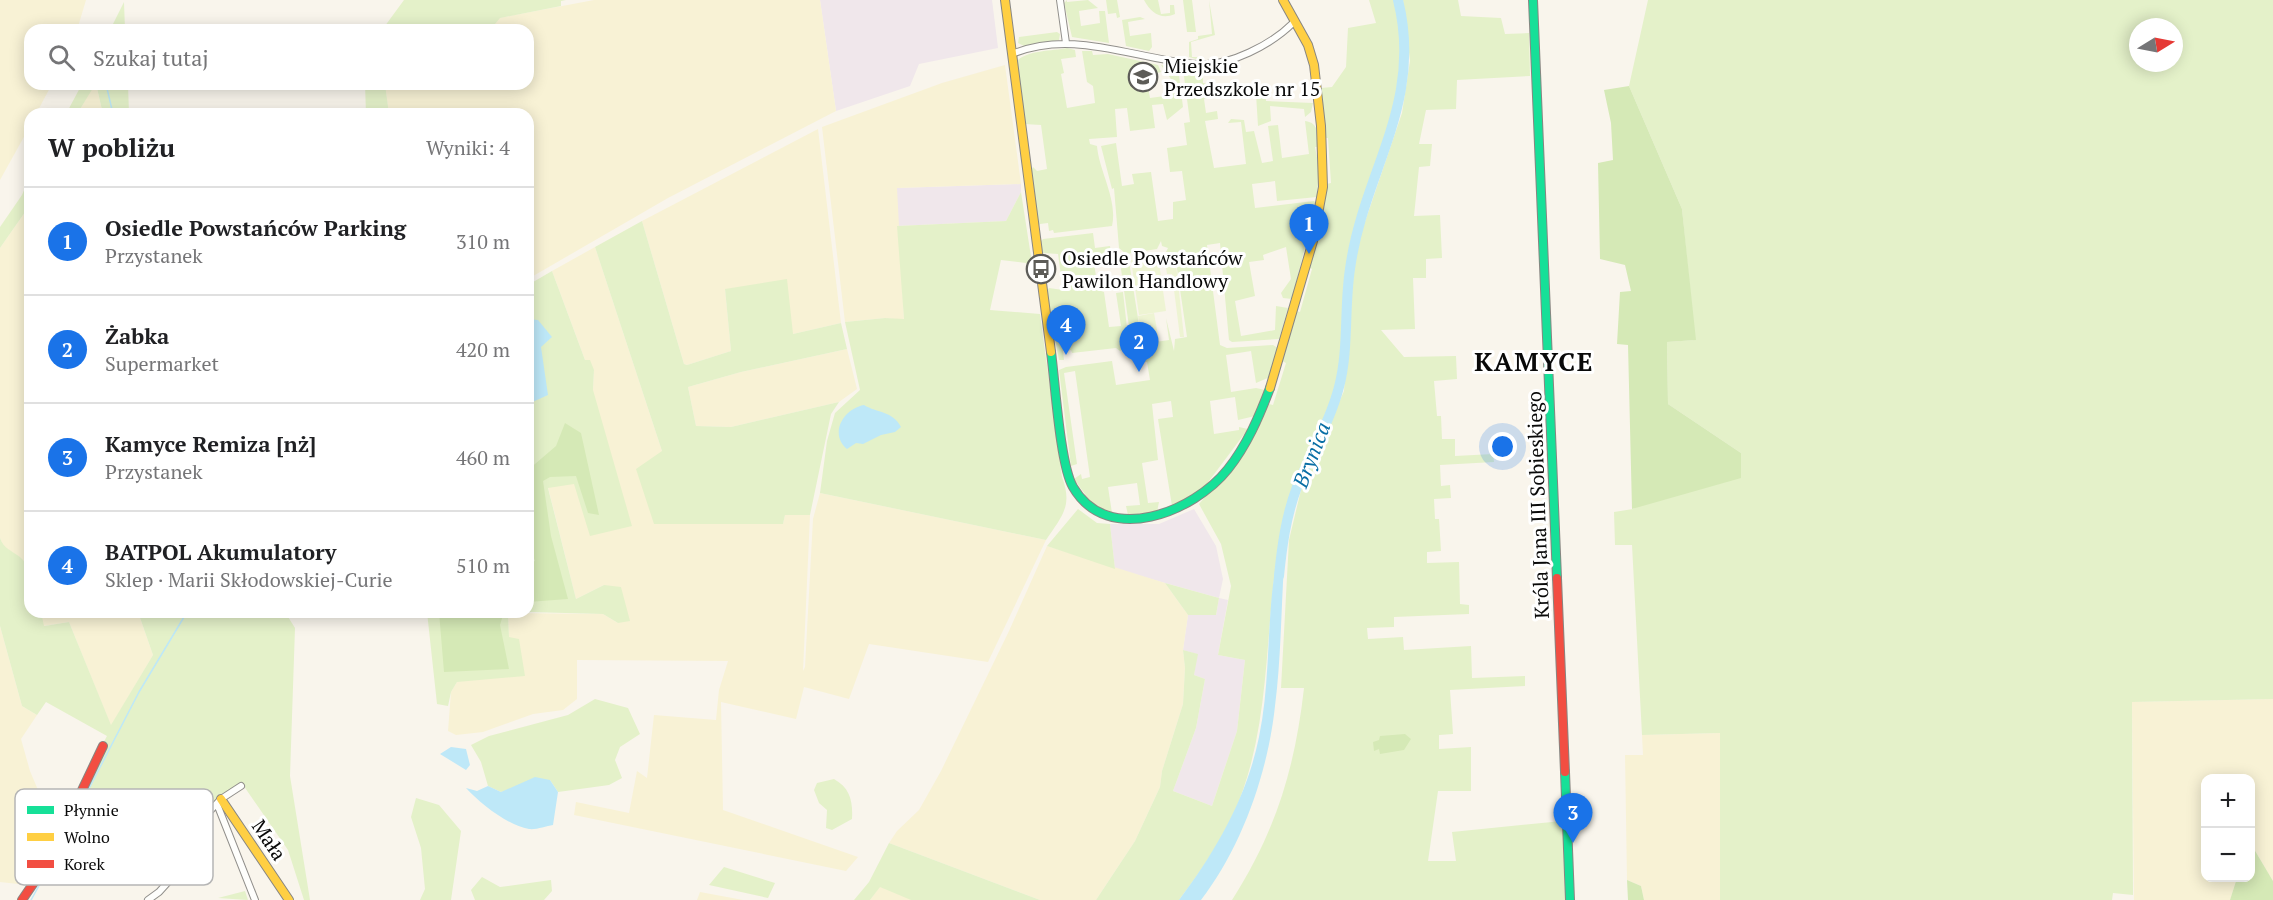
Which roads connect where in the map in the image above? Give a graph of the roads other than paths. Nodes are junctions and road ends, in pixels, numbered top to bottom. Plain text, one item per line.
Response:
1 (1005, 0) edge
2 (1060, 0) edge
3 (1283, 0) edge
4 (1533, 0) edge
5 (1293, 23) junction
6 (1066, 43) junction
7 (1012, 54) junction
8 (103, 746) dead end
9 (241, 786) dead end
10 (83, 789) edge
11 (219, 802) junction
12 (213, 809) edge
13 (32, 885) edge
14 (166, 885) edge
15 (22, 900) edge
16 (148, 900) edge
17 (255, 900) edge
18 (289, 900) edge
19 (1570, 900) edge

1 - 7 street
2 - 6 street
3 - 5 street
4 - 19 street, Króla Jana III Sobieskiego
5 - 6 street
5 - 7 street
6 - 7 street
8 - 10 street
9 - 11 street
11 - 12 street
11 - 17 street
11 - 18 street, Mała
13 - 15 street
14 - 16 street

